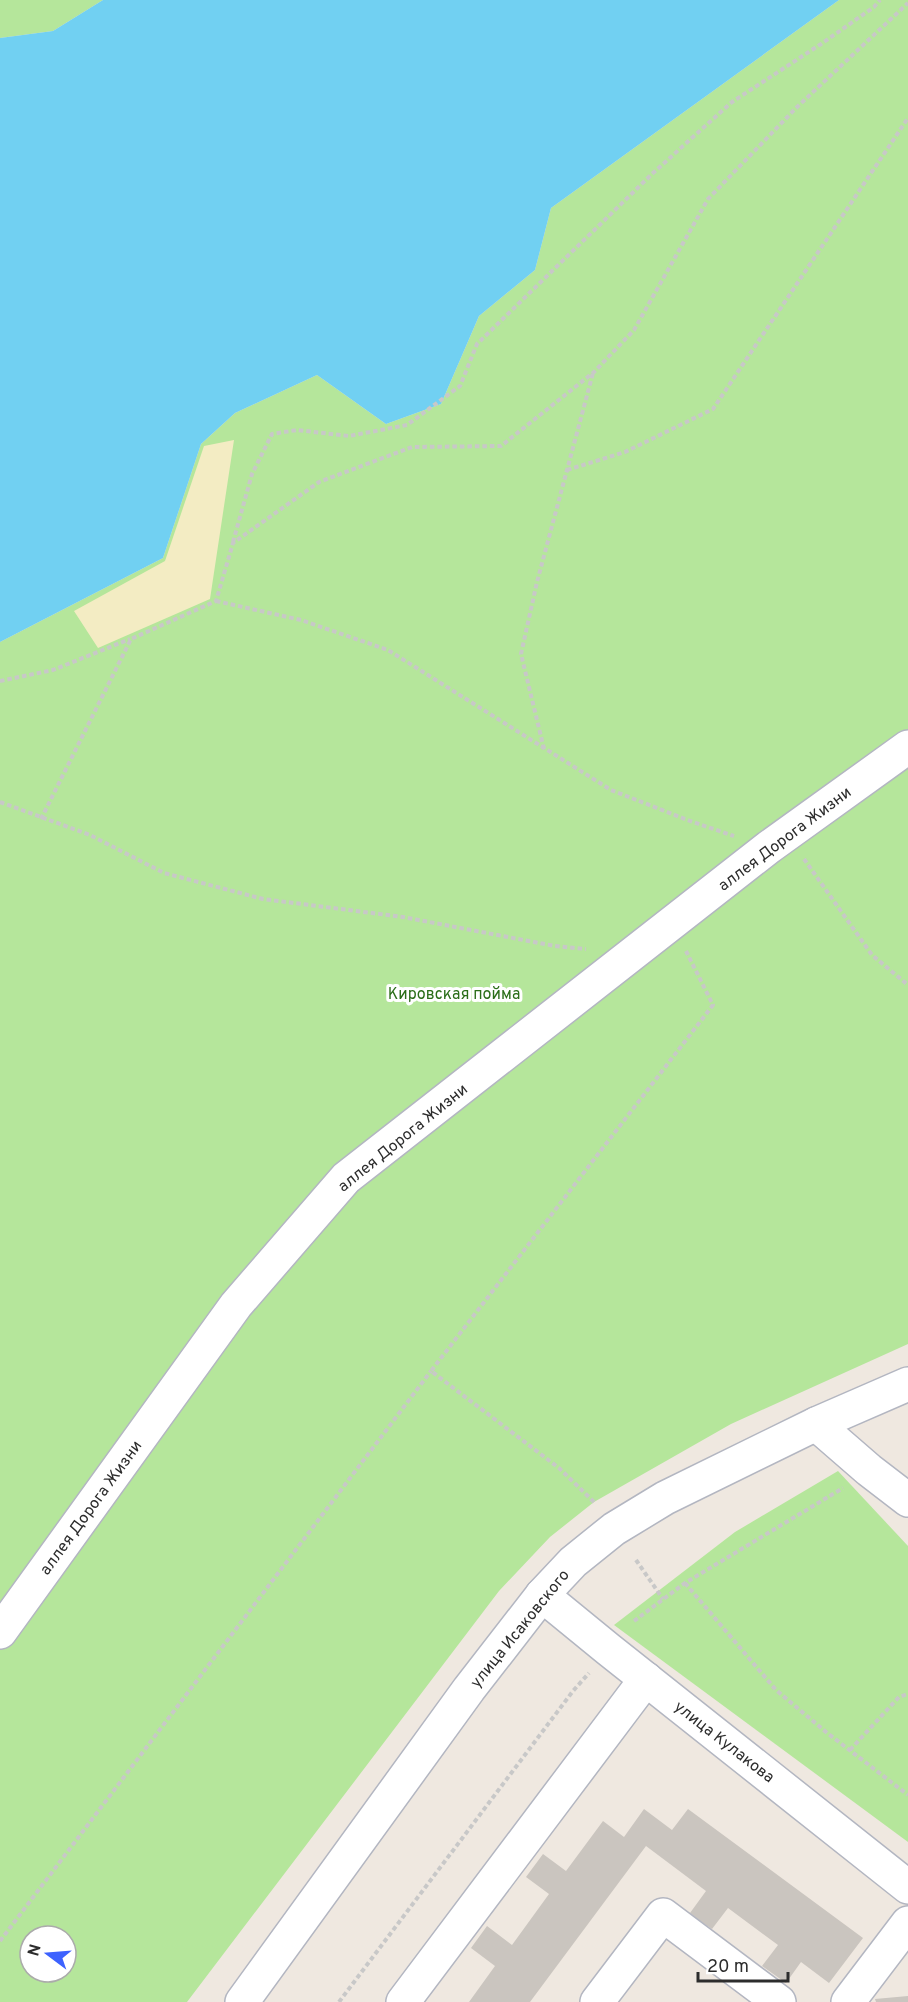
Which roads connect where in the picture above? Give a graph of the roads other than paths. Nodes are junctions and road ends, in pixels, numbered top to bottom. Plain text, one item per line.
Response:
1 (908, 747) edge
2 (908, 1384) edge
3 (816, 1424) junction
4 (908, 1500) edge
5 (542, 1594) junction
6 (0, 1632) edge
7 (646, 1679) junction
8 (908, 1887) edge
9 (908, 1923) edge
10 (242, 2002) edge
11 (403, 2002) edge
12 (597, 2002) edge
13 (779, 2002) edge
14 (848, 2002) edge

1 - 6 street, аллея Дорога Жизни
2 - 3 street, улица Исаковского
3 - 4 street
3 - 5 street, улица Исаковского
5 - 7 street, улица Кулакова
5 - 10 street, улица Исаковского
7 - 8 street, улица Кулакова
7 - 11 street
9 - 14 street
12 - 13 street

